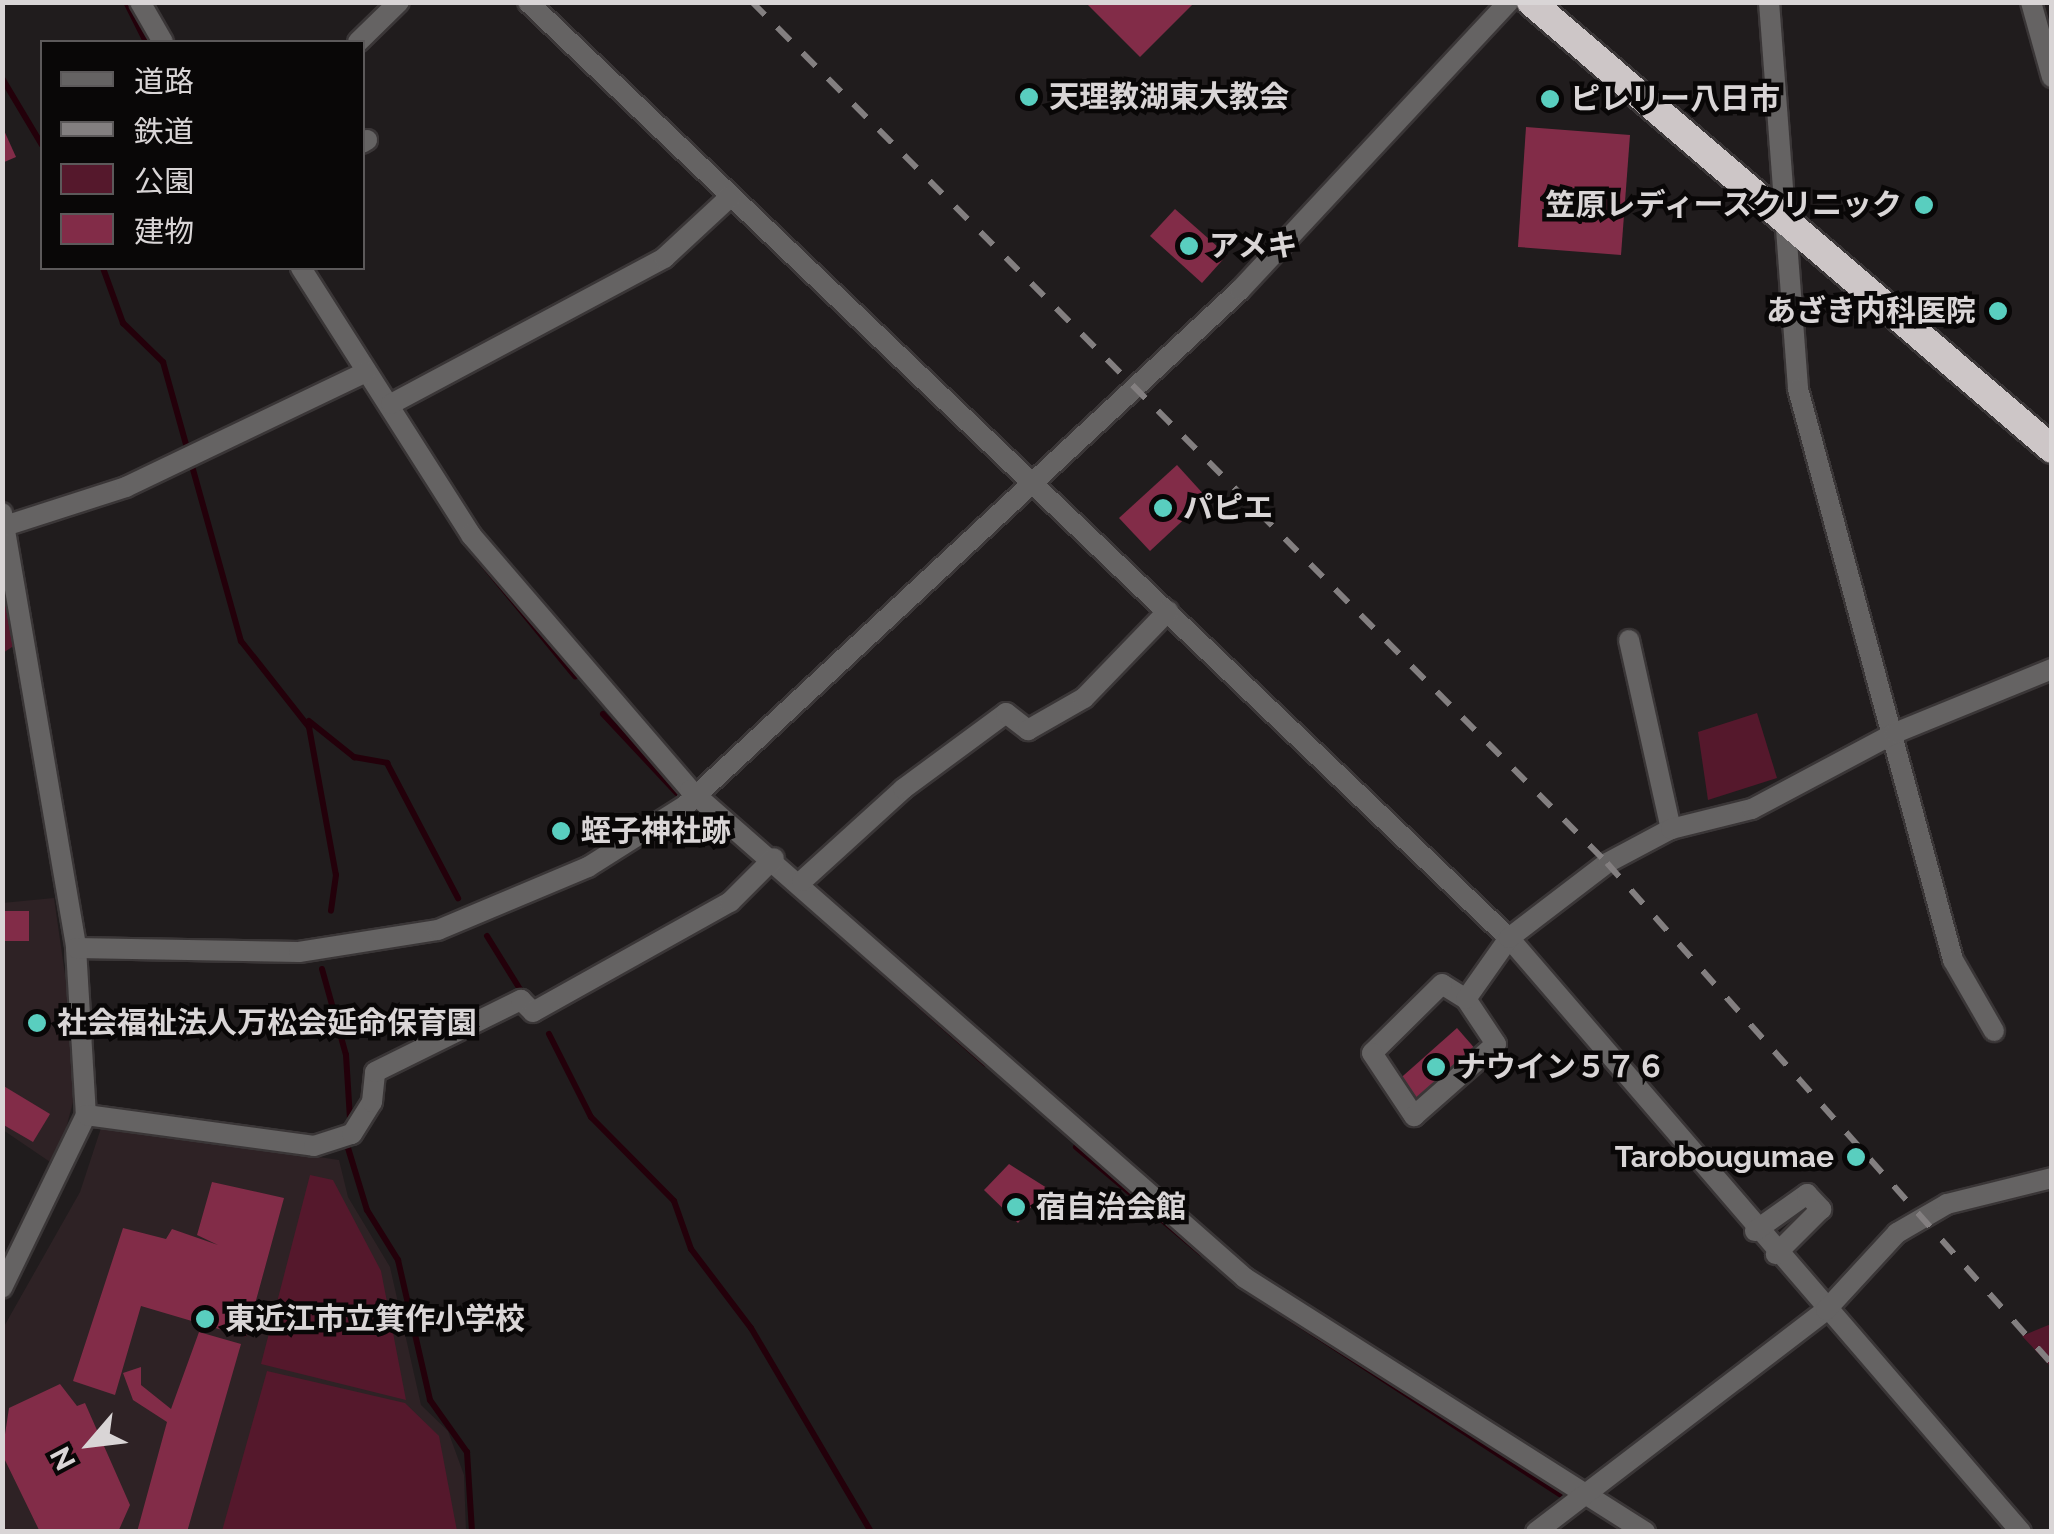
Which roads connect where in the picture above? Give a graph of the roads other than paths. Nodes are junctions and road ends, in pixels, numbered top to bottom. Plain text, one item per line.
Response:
1 (140, 2) edge
2 (399, 2) edge
3 (1509, 2) edge
4 (1531, 2) edge
5 (1769, 2) edge
6 (2031, 2) edge
7 (539, 6) edge
8 (162, 40) edge
9 (360, 40) edge
10 (2052, 77) edge
11 (731, 196) junction
12 (1790, 228) junction
13 (302, 270) edge
14 (366, 372) junction
15 (391, 404) junction
16 (2052, 450) edge
17 (1033, 482) junction
18 (4, 519) edge
19 (1168, 611) junction
20 (1629, 640) dead end
21 (2052, 669) edge
22 (1894, 732) junction
23 (698, 796) junction
24 (1670, 828) junction
25 (774, 858) junction
26 (802, 881) junction
27 (1509, 938) junction
28 (76, 948) junction
29 (1466, 998) junction
30 (1994, 1031) dead end
31 (86, 1115) junction
32 (2052, 1178) edge
33 (1755, 1231) junction
34 (1776, 1254) junction
35 (2, 1288) edge
36 (1826, 1310) junction
37 (1594, 1492) junction
38 (1536, 1532) edge
39 (1646, 1532) edge
40 (2021, 1532) edge

1 - 8 street
2 - 9 street
3 - 17 street
4 - 12 highway
5 - 12 street
6 - 10 street
7 - 11 street
11 - 15 street
11 - 17 street
12 - 16 highway
12 - 22 street
13 - 14 street
14 - 15 street
14 - 18 street
15 - 23 street
17 - 19 street
17 - 23 street
18 - 28 street
19 - 26 street
19 - 27 street
20 - 24 street
21 - 22 street
22 - 24 street
22 - 30 street
23 - 25 street
23 - 28 street
24 - 27 street
25 - 26 street
25 - 31 street
26 - 37 street
27 - 29 street
27 - 33 street
28 - 31 street
29 - 29 street
31 - 35 street
32 - 36 street
33 - 34 street
33 - 34 street
34 - 36 street
36 - 37 street
36 - 40 street
37 - 38 street
37 - 39 street

